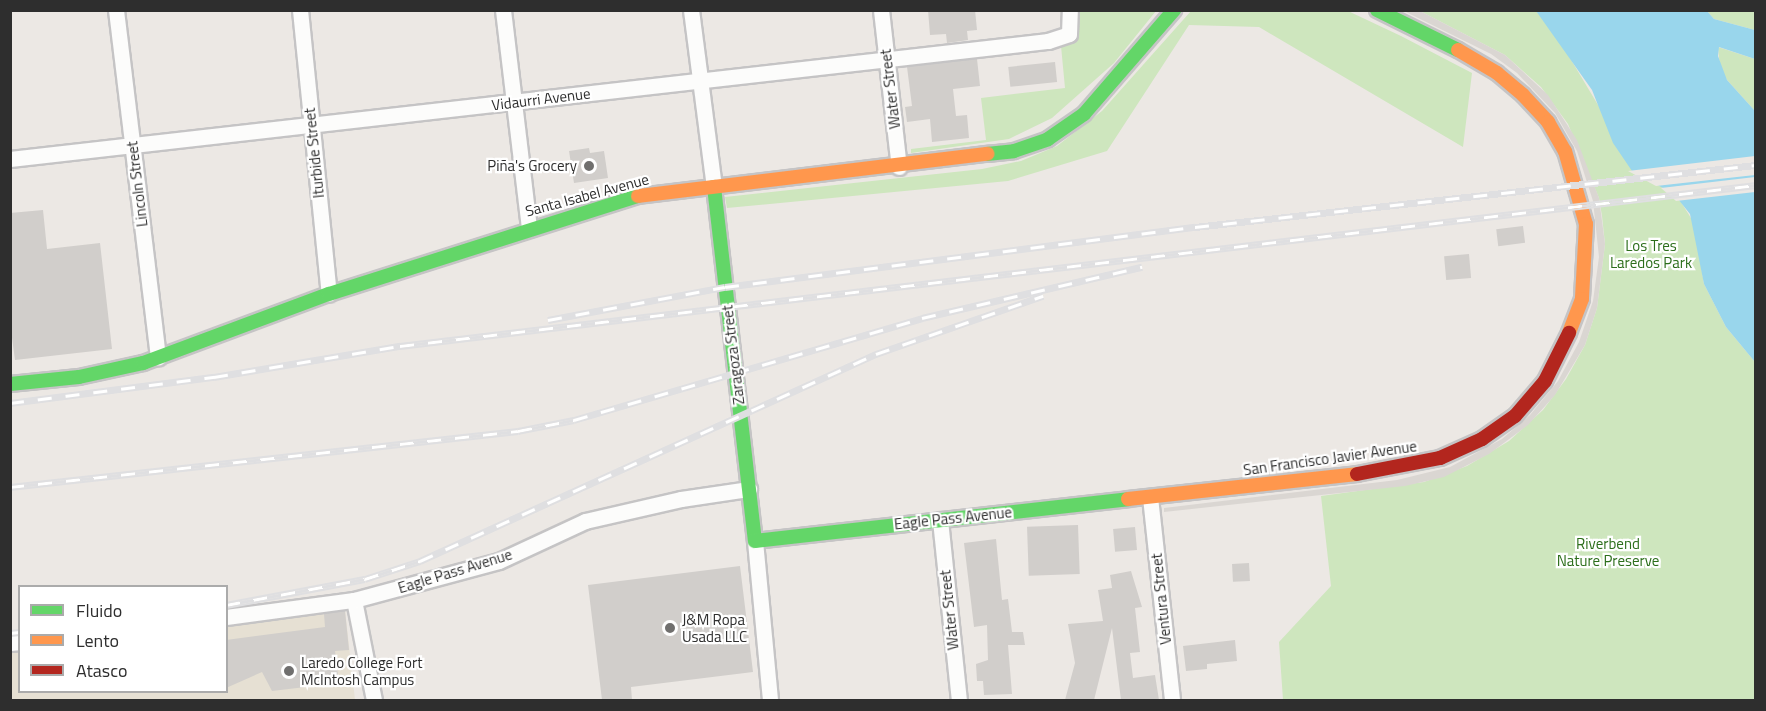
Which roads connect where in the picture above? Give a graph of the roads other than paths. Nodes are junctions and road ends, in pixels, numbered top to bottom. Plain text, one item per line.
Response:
1 (116, 10) edge
2 (300, 10) edge
3 (503, 10) edge
4 (691, 10) edge
5 (881, 10) edge
6 (1070, 10) edge
7 (1174, 10) edge
8 (1377, 10) edge
9 (887, 60) junction
10 (699, 81) junction
11 (514, 103) junction
12 (311, 125) junction
13 (132, 145) junction
14 (10, 159) edge
15 (899, 167) junction
16 (714, 187) junction
17 (529, 228) junction
18 (329, 294) junction
19 (158, 357) junction
20 (10, 384) edge
21 (749, 489) junction
22 (1150, 497) junction
23 (940, 520) junction
24 (755, 541) junction
25 (354, 600) junction
26 (228, 617) edge
27 (374, 700) edge
28 (770, 700) edge
29 (959, 700) edge
30 (1172, 700) edge

1 - 13 street, Lincoln Street
2 - 12 street, Iturbide Street
3 - 11 street
4 - 10 street, Zaragoza Street
5 - 9 street, Water Street
6 - 9 street, Vidaurri Avenue
7 - 15 street, Santa Isabel Avenue
8 - 22 street, San Francisco Javier Avenue
9 - 10 street, Vidaurri Avenue
9 - 15 street, Water Street
10 - 11 street, Vidaurri Avenue
10 - 16 street, Zaragoza Street
11 - 12 street, Vidaurri Avenue
11 - 17 street
12 - 13 street, Vidaurri Avenue
12 - 18 street, Iturbide Street
13 - 14 street, Vidaurri Avenue
13 - 19 street, Lincoln Street
15 - 16 street, Santa Isabel Avenue
16 - 17 street, Santa Isabel Avenue
16 - 21 street, Zaragoza Street
17 - 18 street, Santa Isabel Avenue
18 - 19 street, Santa Isabel Avenue
19 - 20 street, Santa Isabel Avenue
21 - 24 street, Zaragoza Street
21 - 25 street, Eagle Pass Avenue
22 - 23 street, Eagle Pass Avenue
22 - 30 street, Ventura Street
23 - 24 street, Eagle Pass Avenue
23 - 29 street, Water Street
24 - 28 street, Zaragoza Street
25 - 26 street, Eagle Pass Avenue
25 - 27 street

